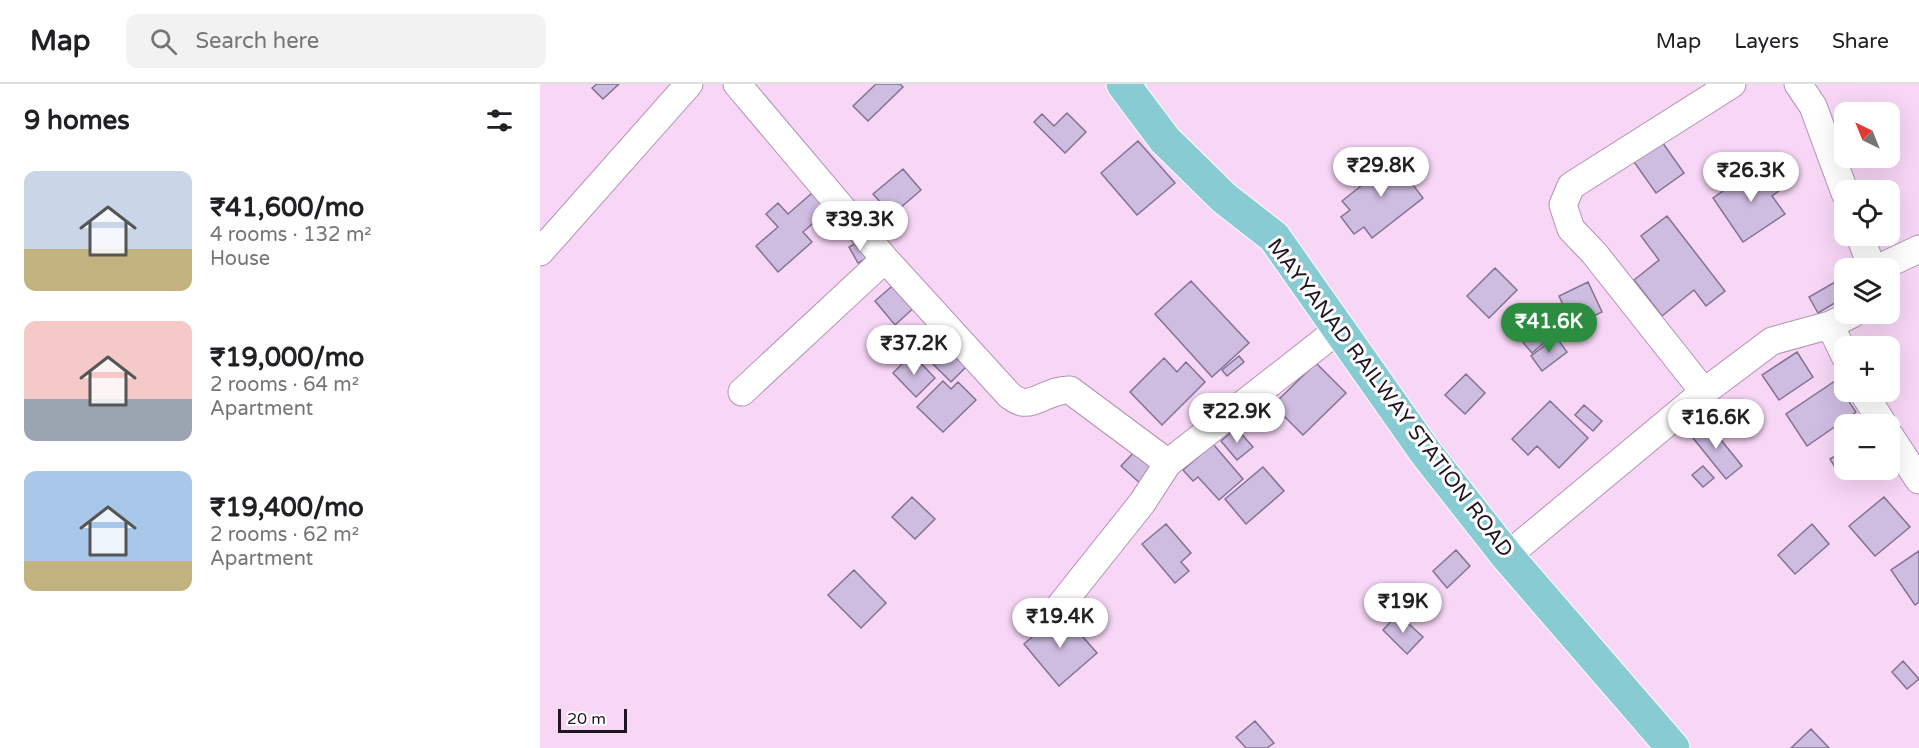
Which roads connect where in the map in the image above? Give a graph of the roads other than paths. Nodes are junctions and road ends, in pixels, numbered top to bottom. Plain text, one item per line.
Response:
1 (689, 84) edge
2 (737, 84) edge
3 (1123, 84) edge
4 (1732, 84) edge
5 (1798, 84) edge
6 (1840, 180) edge
7 (1919, 249) edge
8 (540, 252) edge
9 (1900, 258) edge
10 (885, 259) junction
11 (1834, 321) edge
12 (1339, 329) junction
13 (742, 392) dead end
14 (1704, 392) junction
15 (1900, 449) edge
16 (1168, 463) junction
17 (1916, 470) edge
18 (1507, 556) junction
19 (1056, 611) dead end
20 (1673, 748) edge

1 - 8 street
2 - 10 street
3 - 12 main road, MAYYANAD RAILWAY STATION ROAD
4 - 14 street
5 - 6 street
7 - 9 street
10 - 13 street
10 - 16 street
11 - 14 street
12 - 16 street
12 - 18 main road, MAYYANAD RAILWAY STATION ROAD
14 - 18 street
15 - 17 street
16 - 19 street
18 - 20 main road, MAYYANAD RAILWAY STATION ROAD

